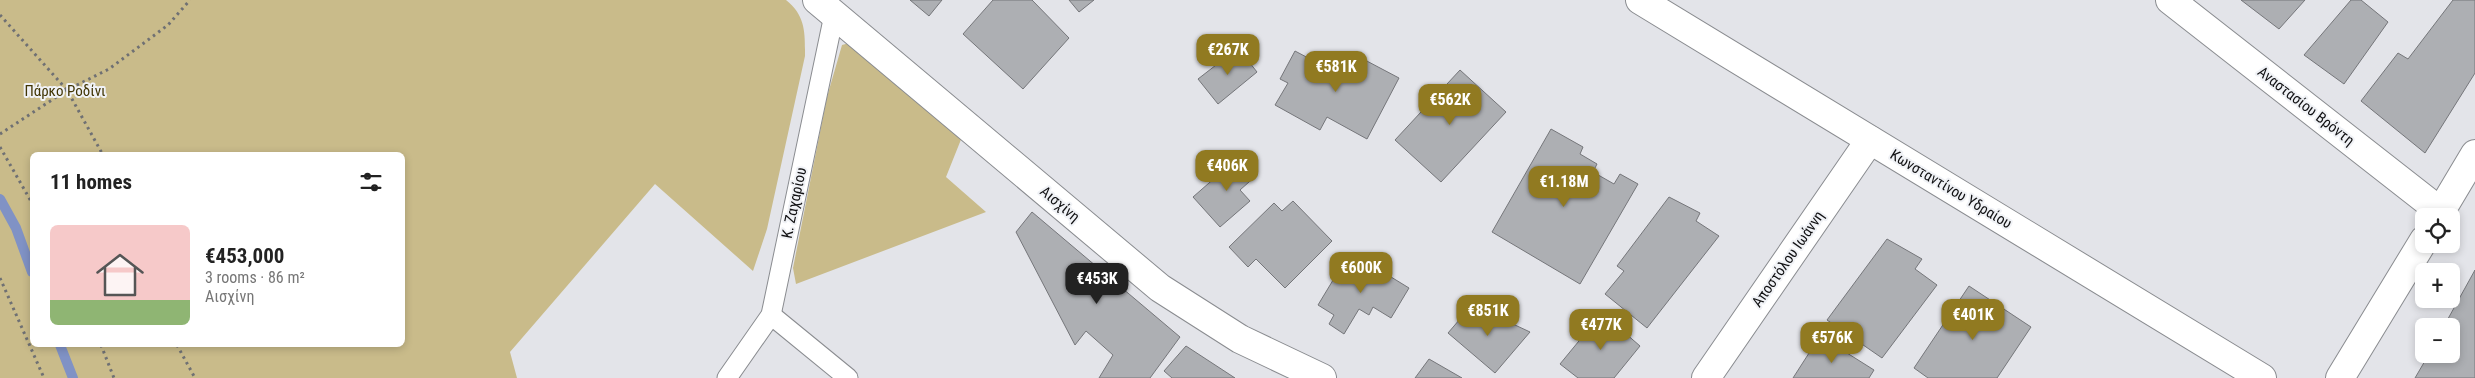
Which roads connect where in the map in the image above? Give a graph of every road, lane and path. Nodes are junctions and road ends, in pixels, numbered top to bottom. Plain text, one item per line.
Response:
1 (190, 0) edge
2 (1640, 0) edge
3 (2170, 0) edge
4 (825, 8) edge
5 (0, 15) edge
6 (67, 90) junction
7 (0, 134) edge
8 (1870, 140) junction
9 (0, 147) edge
10 (101, 152) edge
11 (2475, 154) edge
12 (30, 200) edge
13 (2432, 208) edge
14 (2444, 208) edge
15 (2416, 253) edge
16 (0, 278) edge
17 (771, 315) junction
18 (30, 346) edge
19 (30, 347) edge
20 (102, 347) edge
21 (178, 347) edge
22 (44, 378) edge
23 (114, 378) edge
24 (195, 378) edge
25 (727, 378) edge
26 (848, 378) edge
27 (1322, 378) edge
28 (1706, 378) edge
29 (2262, 378) edge
30 (2340, 378) edge

1 - 6 path
2 - 8 street, Κωνσταντίνου Υδραίου
3 - 13 street, Αναστασίου Βρόντη
4 - 17 lane, Κ. Ζαχαρίου
4 - 27 street, Αισχίνη
5 - 6 path
6 - 7 path
6 - 10 path
8 - 28 street, Αποστόλου Ιωάννη
8 - 29 street, Κωνσταντίνου Υδραίου
9 - 12 path
11 - 14 street
15 - 30 street
16 - 18 path
17 - 25 lane, Κ. Ζαχαρίου
17 - 26 lane
19 - 22 path
20 - 23 path
21 - 24 path

